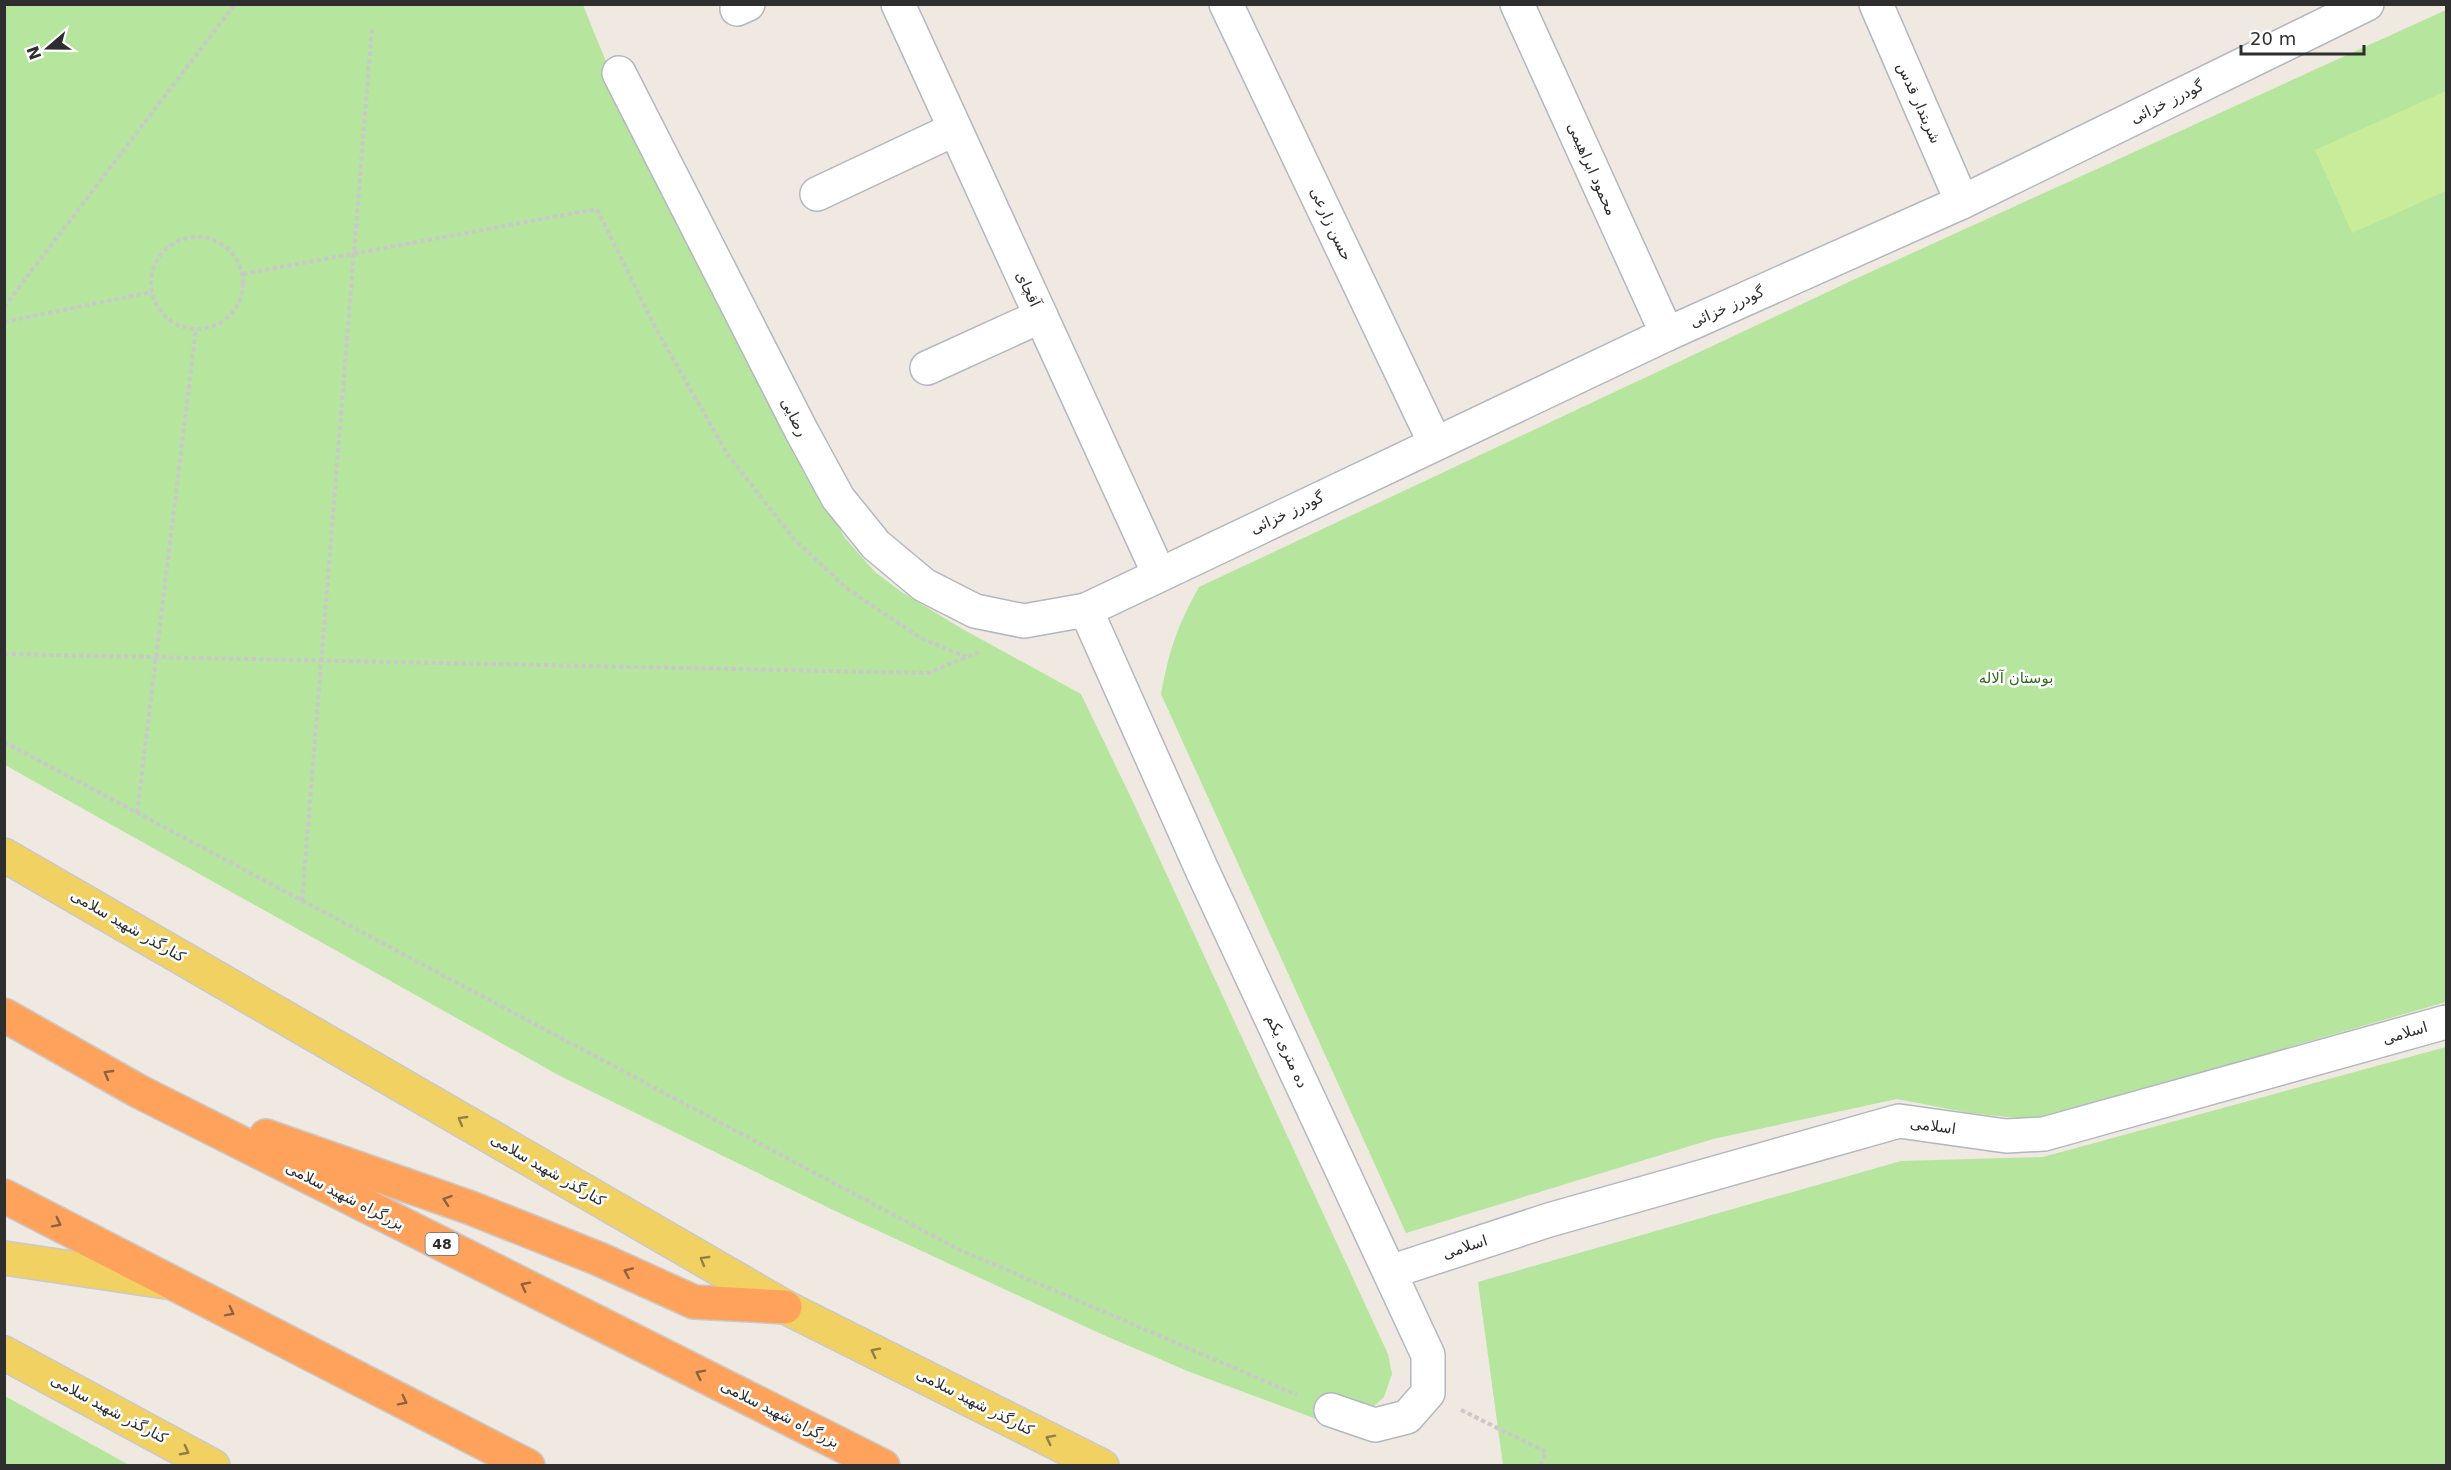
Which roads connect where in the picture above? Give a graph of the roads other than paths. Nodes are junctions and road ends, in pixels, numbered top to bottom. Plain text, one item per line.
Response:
1 (898, 4) edge
2 (1226, 4) edge
3 (1517, 4) edge
4 (1876, 4) edge
5 (2367, 4) edge
6 (619, 73) dead end
7 (955, 129) junction
8 (817, 194) dead end
9 (1962, 202) junction
10 (1041, 316) junction
11 (1667, 334) junction
12 (927, 368) dead end
13 (1435, 443) junction
14 (1159, 574) junction
15 (1086, 610) junction
16 (4, 855) edge
17 (4, 1015) edge
18 (2446, 1022) edge
19 (140, 1092) junction
20 (4, 1196) edge
21 (4, 1258) edge
22 (1390, 1272) junction
23 (175, 1283) junction
24 (785, 1307) junction
25 (4, 1353) edge
26 (1330, 1410) road end
27 (213, 1466) edge
28 (528, 1466) edge
29 (884, 1466) edge
30 (1102, 1466) edge

1 - 7 street, آقچای
2 - 13 street, حسن زارعی
3 - 11 street, محمود ابراهیمی
4 - 9 street, شربتدار قدس
5 - 9 street, گودرز خزائی
6 - 15 street, رضایی
7 - 8 street
7 - 10 street, آقچای
9 - 11 street, گودرز خزائی
10 - 12 street
10 - 14 street, آقچای
11 - 13 street, گودرز خزائی
13 - 14 street, گودرز خزائی
14 - 15 street, گودرز خزائی
15 - 22 street, ده متری یکم
24 -> 16 main road, کنارگذر شهید سلامی
19 -> 17 highway, بزرگراه شهید سلامی / 48
18 - 22 street, اسلامی
24 -> 19 highway
29 -> 19 highway, بزرگراه شهید سلامی / 48
20 -> 23 highway
21 - 23 main road
22 - 26 street, ده متری یکم
23 -> 28 highway
30 -> 24 main road, کنارگذر شهید سلامی
25 -> 27 main road, کنارگذر شهید سلامی

